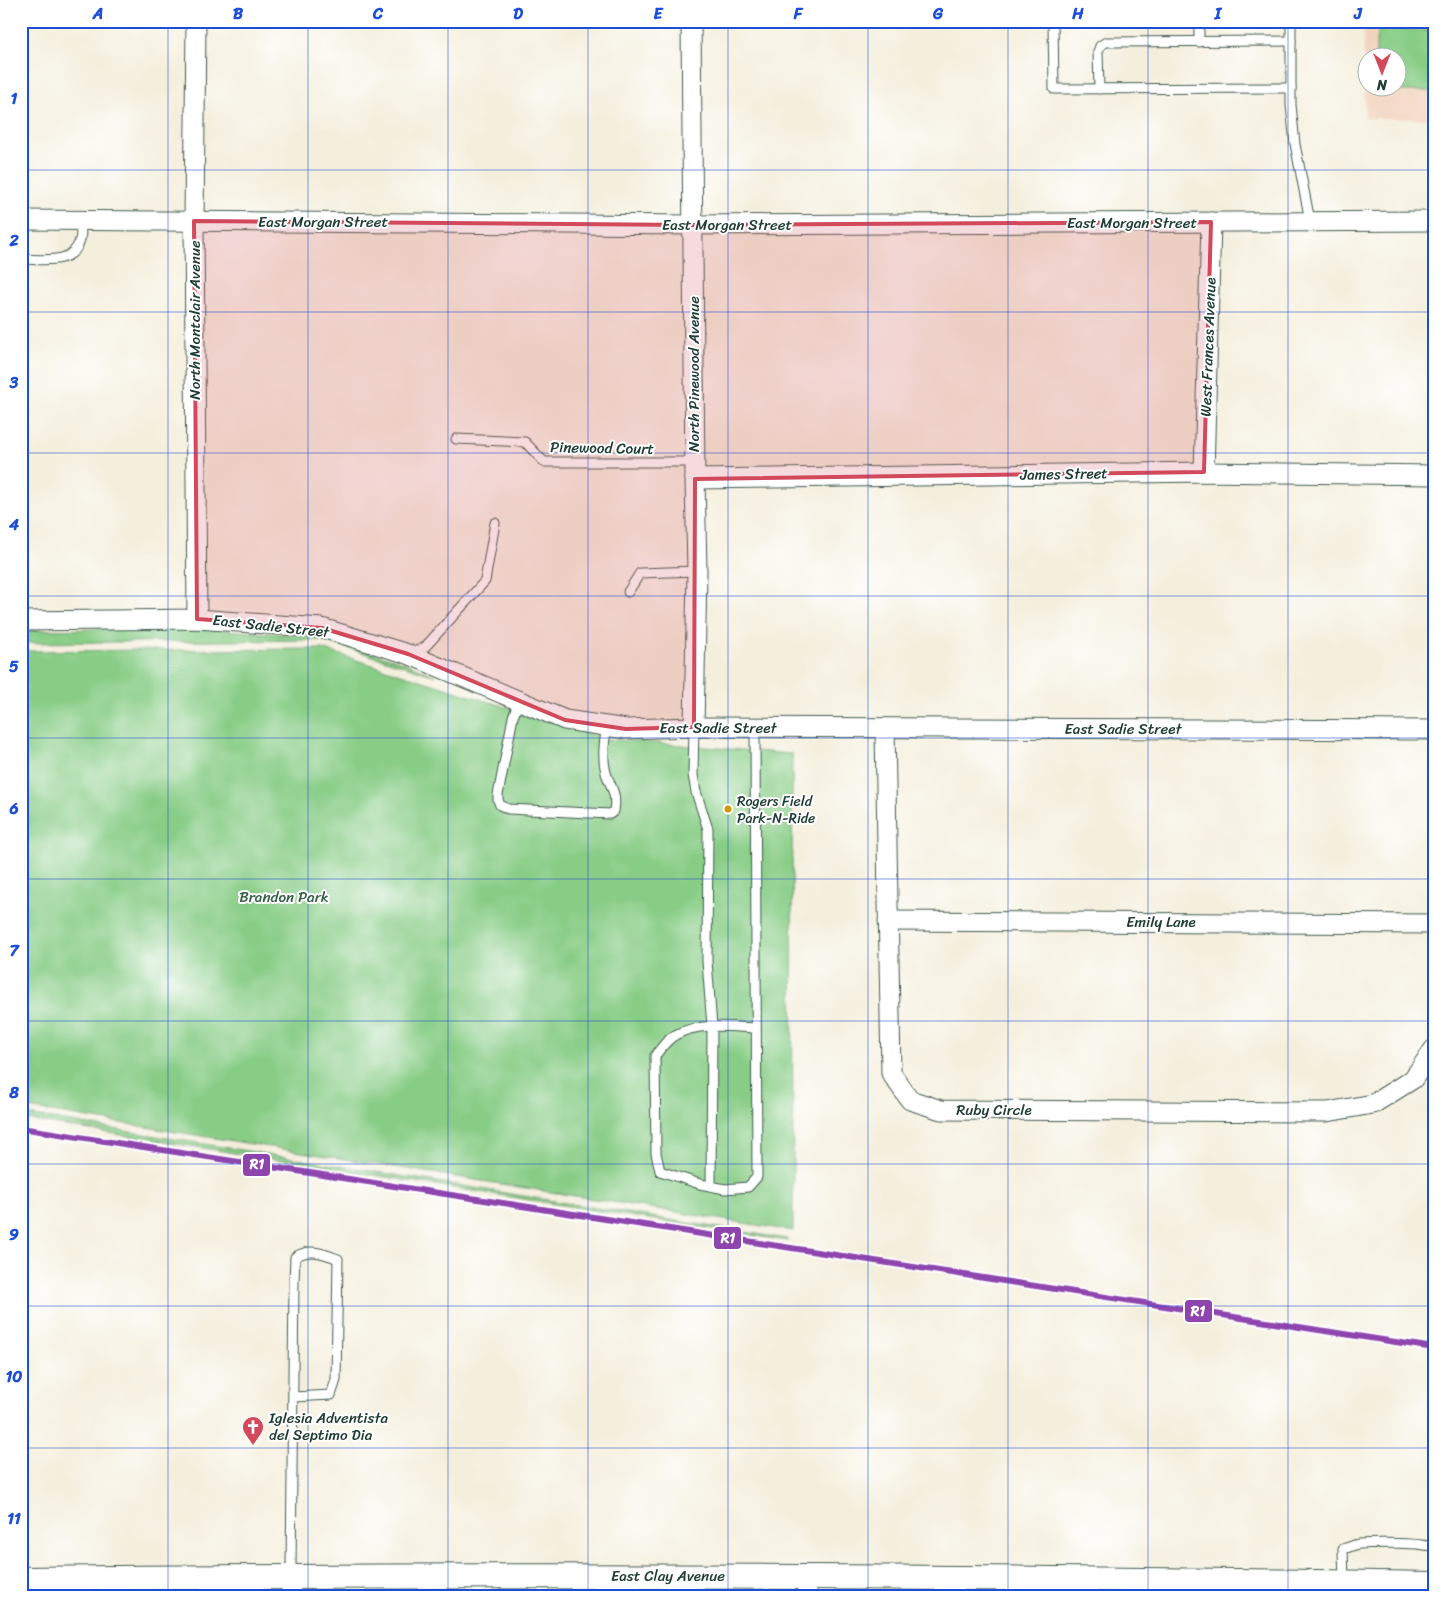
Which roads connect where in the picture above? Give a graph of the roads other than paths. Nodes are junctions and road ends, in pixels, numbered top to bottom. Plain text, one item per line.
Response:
1 (196, 21) edge
2 (691, 21) edge
3 (1053, 21) edge
4 (1200, 21) edge
5 (1291, 21) edge
6 (1291, 41) junction
7 (1199, 42) junction
8 (1291, 88) junction
9 (1099, 89) junction
10 (21, 220) edge
11 (80, 220) junction
12 (194, 221) junction
13 (1434, 221) edge
14 (1211, 222) junction
15 (1310, 222) junction
16 (693, 225) junction
17 (21, 259) edge
18 (456, 439) dead end
19 (695, 471) junction
20 (1204, 472) junction
21 (1434, 475) edge
22 (495, 524) dead end
23 (697, 571) junction
24 (628, 592) dead end
25 (197, 619) junction
26 (21, 621) edge
27 (408, 654) junction
28 (519, 701) junction
29 (607, 726) junction
30 (694, 727) junction
31 (756, 728) junction
32 (885, 728) junction
33 (1434, 730) edge
34 (888, 921) junction
35 (1434, 924) edge
36 (712, 1027) junction
37 (756, 1028) junction
38 (1434, 1049) edge
39 (711, 1186) junction
40 (293, 1397) junction
41 (1434, 1548) edge
42 (21, 1579) edge
43 (1344, 1582) junction
44 (1434, 1584) edge
45 (291, 1586) edge
46 (807, 1586) edge

1 - 12 street, North Montclair Avenue
2 - 16 street, North Pinewood Avenue
3 - 9 lane
4 - 7 lane
5 - 6 lane
6 - 7 lane
6 - 8 lane
7 - 9 lane
8 - 9 lane
8 - 15 lane
10 - 11 street, East Morgan Street
11 - 12 street, East Morgan Street
11 - 17 lane
12 - 16 street, East Morgan Street
12 - 25 street, North Montclair Avenue
13 - 15 street, East Morgan Street
14 - 15 street, East Morgan Street
14 - 16 street, East Morgan Street
14 - 20 street, West Frances Avenue
16 - 19 street, North Pinewood Avenue
18 - 19 lane, Pinewood Court
19 - 20 street, James Street
19 - 23 street, North Pinewood Avenue
20 - 21 street, James Street
22 - 27 lane
23 - 24 lane
23 - 30 street, North Pinewood Avenue
25 - 26 street, East Sadie Street
25 - 27 street, East Sadie Street
27 - 28 street, East Sadie Street
28 - 29 street, East Sadie Street
28 - 29 lane
29 - 30 street, East Sadie Street
30 - 31 street, East Sadie Street
30 - 36 lane
31 - 32 street, East Sadie Street
31 - 37 lane
32 - 33 street, East Sadie Street
32 - 34 street, Ruby Circle
34 - 35 street, Emily Lane
34 - 38 street, Ruby Circle
36 - 37 lane
36 - 39 lane
36 - 39 lane
37 - 39 lane
40 - 40 lane
40 - 45 lane
41 - 43 lane
42 - 45 street, East Clay Avenue
43 - 44 street, East Clay Avenue
43 - 46 street, East Clay Avenue
45 - 46 street, East Clay Avenue

